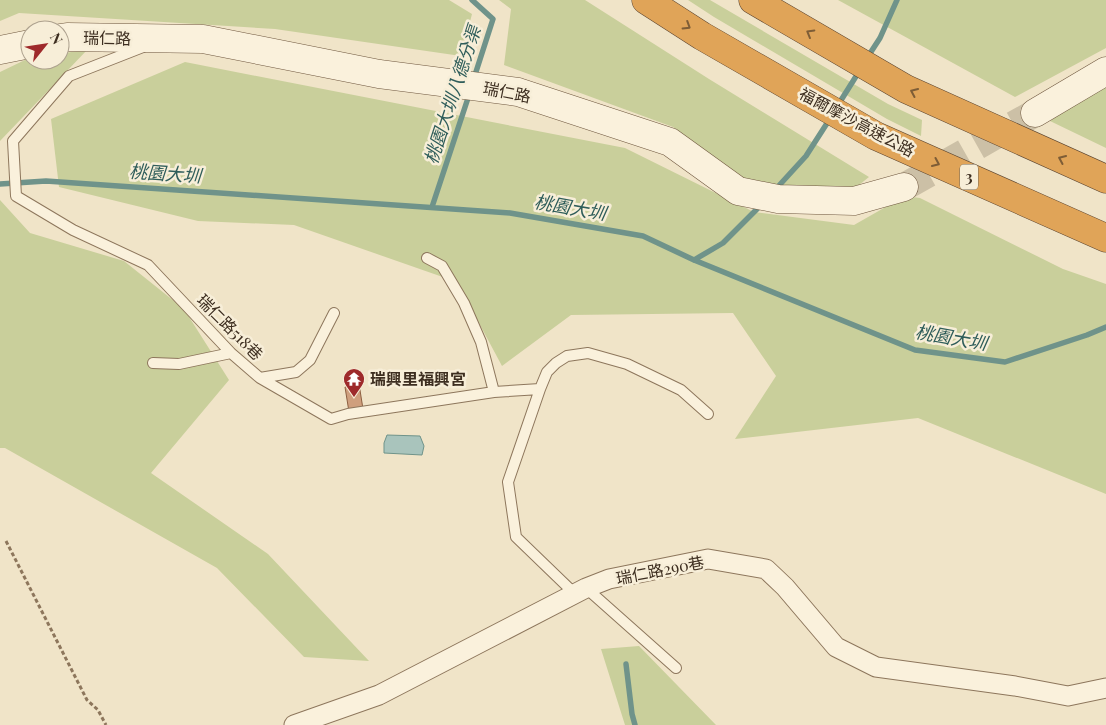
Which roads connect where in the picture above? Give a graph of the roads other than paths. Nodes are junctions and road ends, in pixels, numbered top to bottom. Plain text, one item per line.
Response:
1 (646, 0) edge
2 (753, 0) edge
3 (70, 37) edge
4 (166, 38) junction
5 (20, 46) edge
6 (0, 50) edge
7 (1106, 71) edge
8 (1034, 113) tunnel mouth
9 (1106, 180) edge
10 (904, 187) tunnel mouth
11 (1101, 236) edge
12 (427, 258) dead end
13 (334, 314) dead end
14 (231, 353) junction
15 (153, 364) dead end
16 (260, 378) junction
17 (540, 389) junction
18 (494, 392) junction
19 (708, 414) dead end
20 (580, 590) junction
21 (676, 668) dead end
22 (1106, 688) edge
23 (294, 725) edge

1 -> 11 highway, 福爾摩沙高速公路 / 3
9 -> 2 highway
3 - 4 street, 瑞仁路
4 - 10 street, 瑞仁路
4 - 14 lane, 瑞仁路518巷
5 - 6 street
7 - 8 street
12 - 18 lane
13 - 16 lane
14 - 15 lane
14 - 16 lane, 瑞仁路518巷
16 - 18 lane, 瑞仁路518巷
17 - 18 lane, 瑞仁路518巷
17 - 19 lane
17 - 20 lane
20 - 21 lane
20 - 22 street, 瑞仁路290巷
20 - 23 street, 瑞仁路290巷

